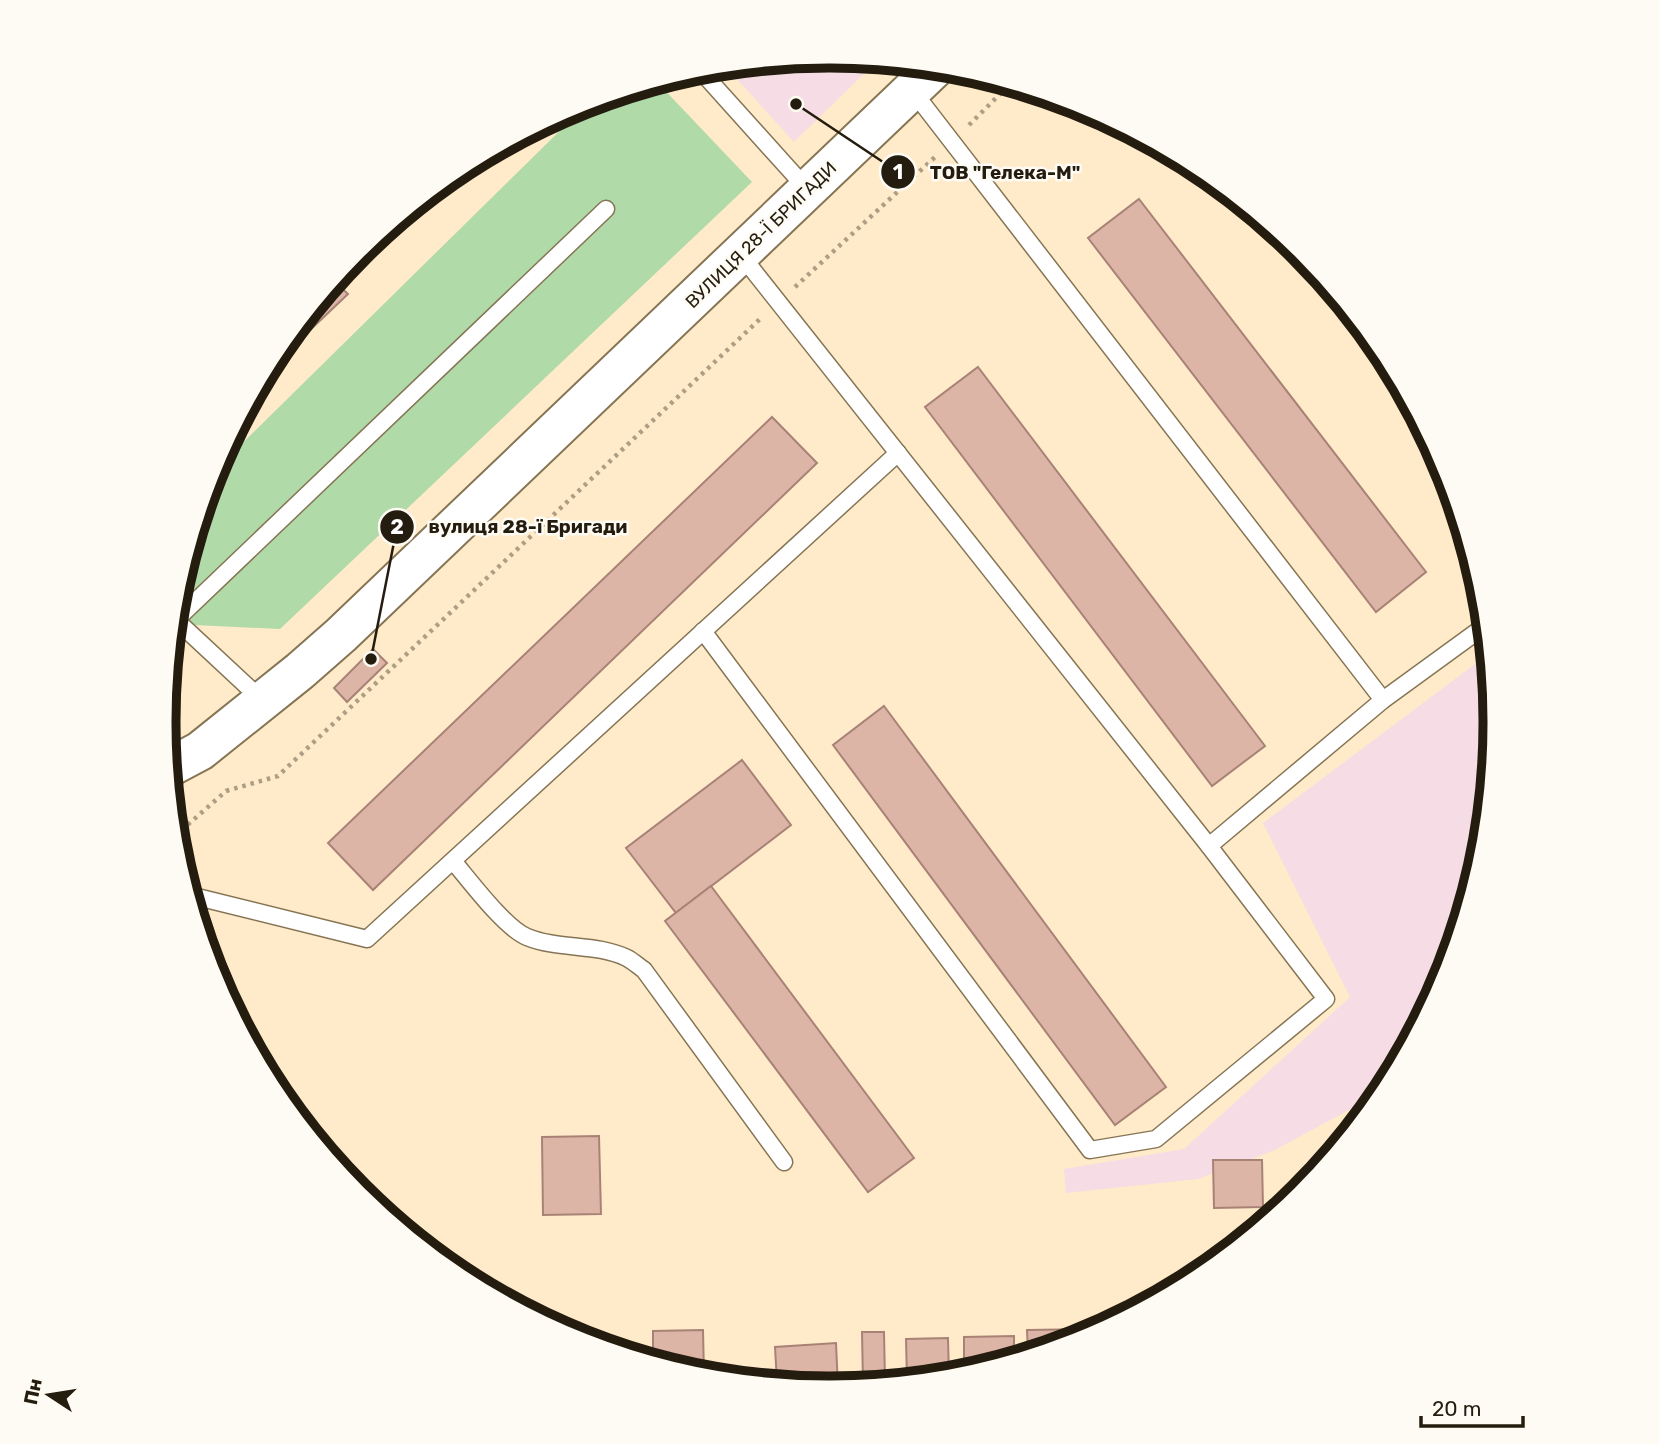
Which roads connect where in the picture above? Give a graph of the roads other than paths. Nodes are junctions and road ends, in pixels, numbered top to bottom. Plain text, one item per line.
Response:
1 (924, 78) edge
2 (709, 80) edge
3 (807, 189) junction
4 (606, 209) dead end
5 (741, 255) junction
6 (898, 453) junction
7 (185, 611) edge
8 (183, 626) edge
9 (703, 631) junction
10 (1477, 631) edge
11 (1383, 700) junction
12 (263, 701) junction
13 (177, 763) edge
14 (1209, 846) junction
15 (453, 861) junction
16 (200, 898) edge
17 (784, 1162) dead end

1 - 3 street, ВУЛИЦЯ 28-Ї БРИГАДИ
1 - 11 lane
2 - 3 lane
3 - 5 street, ВУЛИЦЯ 28-Ї БРИГАДИ
4 - 7 lane
5 - 6 lane
5 - 12 street, ВУЛИЦЯ 28-Ї БРИГАДИ
6 - 9 lane
6 - 14 lane
8 - 12 lane
9 - 14 lane
9 - 15 lane
10 - 11 lane
11 - 14 lane
12 - 13 street, ВУЛИЦЯ 28-Ї БРИГАДИ
15 - 16 lane
15 - 17 lane

